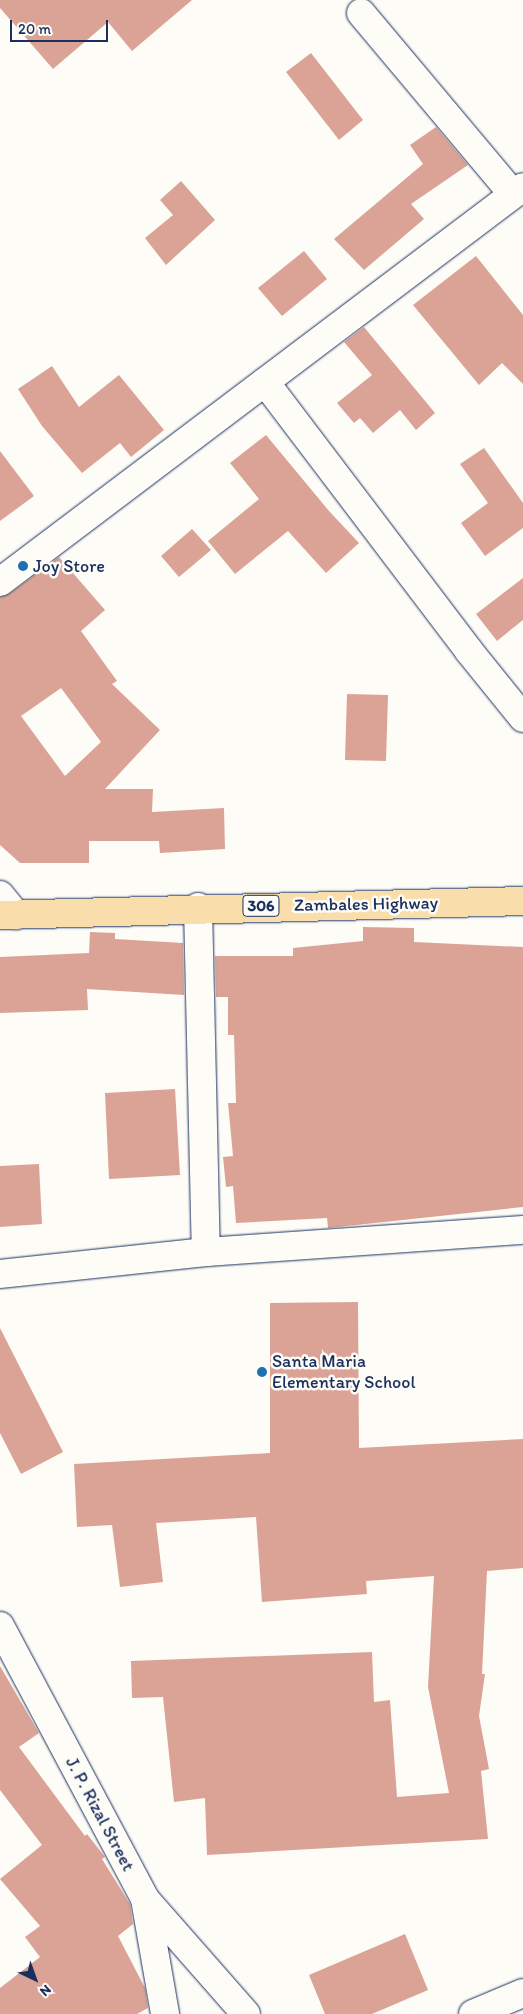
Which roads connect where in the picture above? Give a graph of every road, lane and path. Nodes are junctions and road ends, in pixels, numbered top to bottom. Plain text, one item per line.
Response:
1 (361, 13) dead end
2 (518, 191) edge
3 (265, 382) junction
4 (0, 582) edge
5 (523, 718) edge
6 (523, 901) edge
7 (5, 908) edge
8 (198, 908) junction
9 (523, 1230) edge
10 (206, 1252) junction
11 (0, 1274) edge
12 (0, 1626) edge
13 (145, 1899) junction
14 (523, 1993) edge
15 (165, 2014) edge
16 (246, 2014) edge
17 (473, 2014) edge

1 - 2 street
2 - 3 street
3 - 4 street
3 - 5 street
6 - 8 main road, Zambales Highway / 306
7 - 8 main road, Zambales Highway / 306
8 - 10 street
9 - 10 street
10 - 11 street
12 - 13 street, J. P. Rizal Street
13 - 15 street, J. P. Rizal Street
13 - 16 street
14 - 17 street

